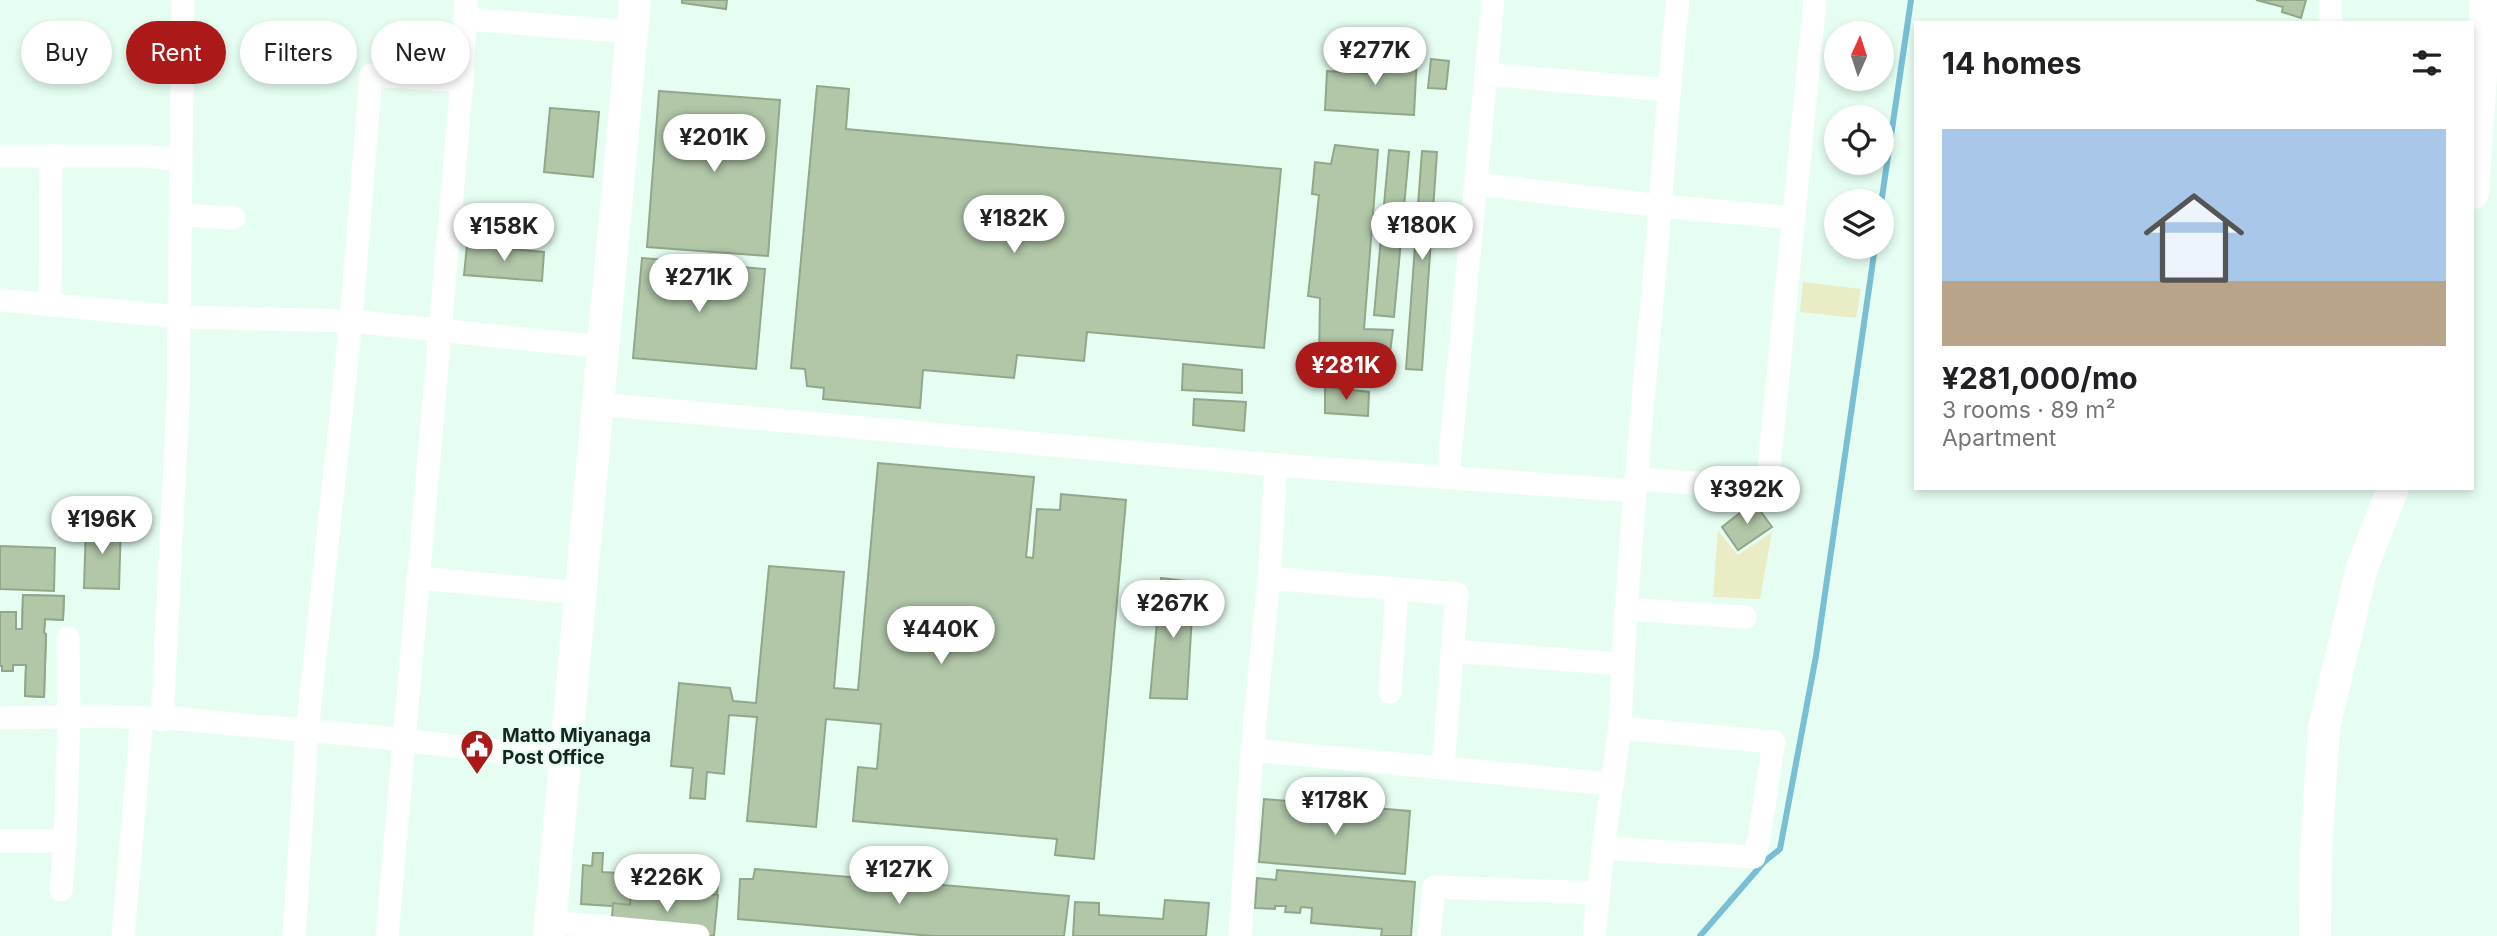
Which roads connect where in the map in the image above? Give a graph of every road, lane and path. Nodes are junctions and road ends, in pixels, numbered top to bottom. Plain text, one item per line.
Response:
1 (183, 0) edge
2 (635, 0) edge
3 (1493, 0) edge
4 (1678, 0) edge
5 (1815, 0) edge
6 (2331, 0) edge
7 (2486, 0) edge
8 (466, 10) edge
9 (2332, 21) edge
10 (632, 32) junction
11 (1486, 74) junction
12 (371, 75) edge
13 (462, 84) edge
14 (1668, 90) junction
15 (0, 156) edge
16 (51, 156) junction
17 (180, 160) junction
18 (2474, 180) edge
19 (1476, 184) junction
20 (2474, 195) edge
21 (2497, 197) edge
22 (1661, 206) junction
23 (180, 215) junction
24 (234, 218) dead end
25 (1794, 218) junction
26 (0, 300) edge
27 (50, 305) junction
28 (179, 317) junction
29 (351, 321) junction
30 (440, 330) junction
31 (603, 347) junction
32 (598, 404) junction
33 (1276, 464) junction
34 (1448, 477) junction
35 (1636, 485) junction
36 (2392, 490) edge
37 (418, 578) junction
38 (1269, 578) junction
39 (1397, 589) junction
40 (580, 593) junction
41 (1628, 609) junction
42 (1745, 617) dead end
43 (68, 638) dead end
44 (1452, 651) junction
45 (1622, 664) junction
46 (1390, 692) dead end
47 (69, 717) junction
48 (0, 718) edge
49 (152, 719) junction
50 (1620, 728) junction
51 (307, 732) junction
52 (405, 741) junction
53 (1252, 750) junction
54 (565, 759) junction
55 (1443, 768) junction
56 (1613, 784) junction
57 (0, 841) edge
58 (65, 841) junction
59 (1603, 848) junction
60 (61, 890) dead end
61 (1598, 893) junction
62 (550, 929) edge
63 (123, 936) edge
64 (294, 936) edge
65 (387, 936) edge
66 (698, 936) edge
67 (1240, 936) edge
68 (1429, 936) edge
69 (1594, 936) edge
70 (2315, 936) edge

1 - 17 street
2 - 10 street
3 - 11 street
4 - 14 street
5 - 25 street
6 - 9 street
7 - 18 street
8 - 10 street
10 - 31 street
11 - 14 street
11 - 19 street
12 - 29 street
13 - 30 street
14 - 22 street
15 - 16 street
16 - 17 street
16 - 27 street
17 - 23 street
19 - 22 street
19 - 34 street
20 - 21 street
22 - 25 street
22 - 35 street
23 - 24 street
23 - 28 street
25 - 35 street
26 - 27 street
27 - 28 street
28 - 29 street
28 - 49 street
29 - 30 street
29 - 51 street
30 - 31 street
30 - 37 street
31 - 32 street
32 - 33 street
32 - 40 street
33 - 34 street
33 - 38 street
34 - 35 street
35 - 41 street
36 - 70 street
37 - 40 street
37 - 52 street
38 - 39 street
38 - 53 street
39 - 44 street
39 - 46 street
40 - 54 street
41 - 42 street
41 - 45 street
43 - 47 street
44 - 45 street
44 - 55 street
45 - 50 street
47 - 48 street
47 - 49 street
47 - 58 street
49 - 51 street
49 - 63 street
50 - 56 street
50 - 59 street
51 - 52 street
51 - 64 street
52 - 54 street
52 - 65 street
53 - 55 street
53 - 67 street
54 - 62 street
55 - 56 street
56 - 59 street
57 - 58 street
58 - 60 street
59 - 61 street
61 - 68 street
61 - 69 street
62 - 66 street

